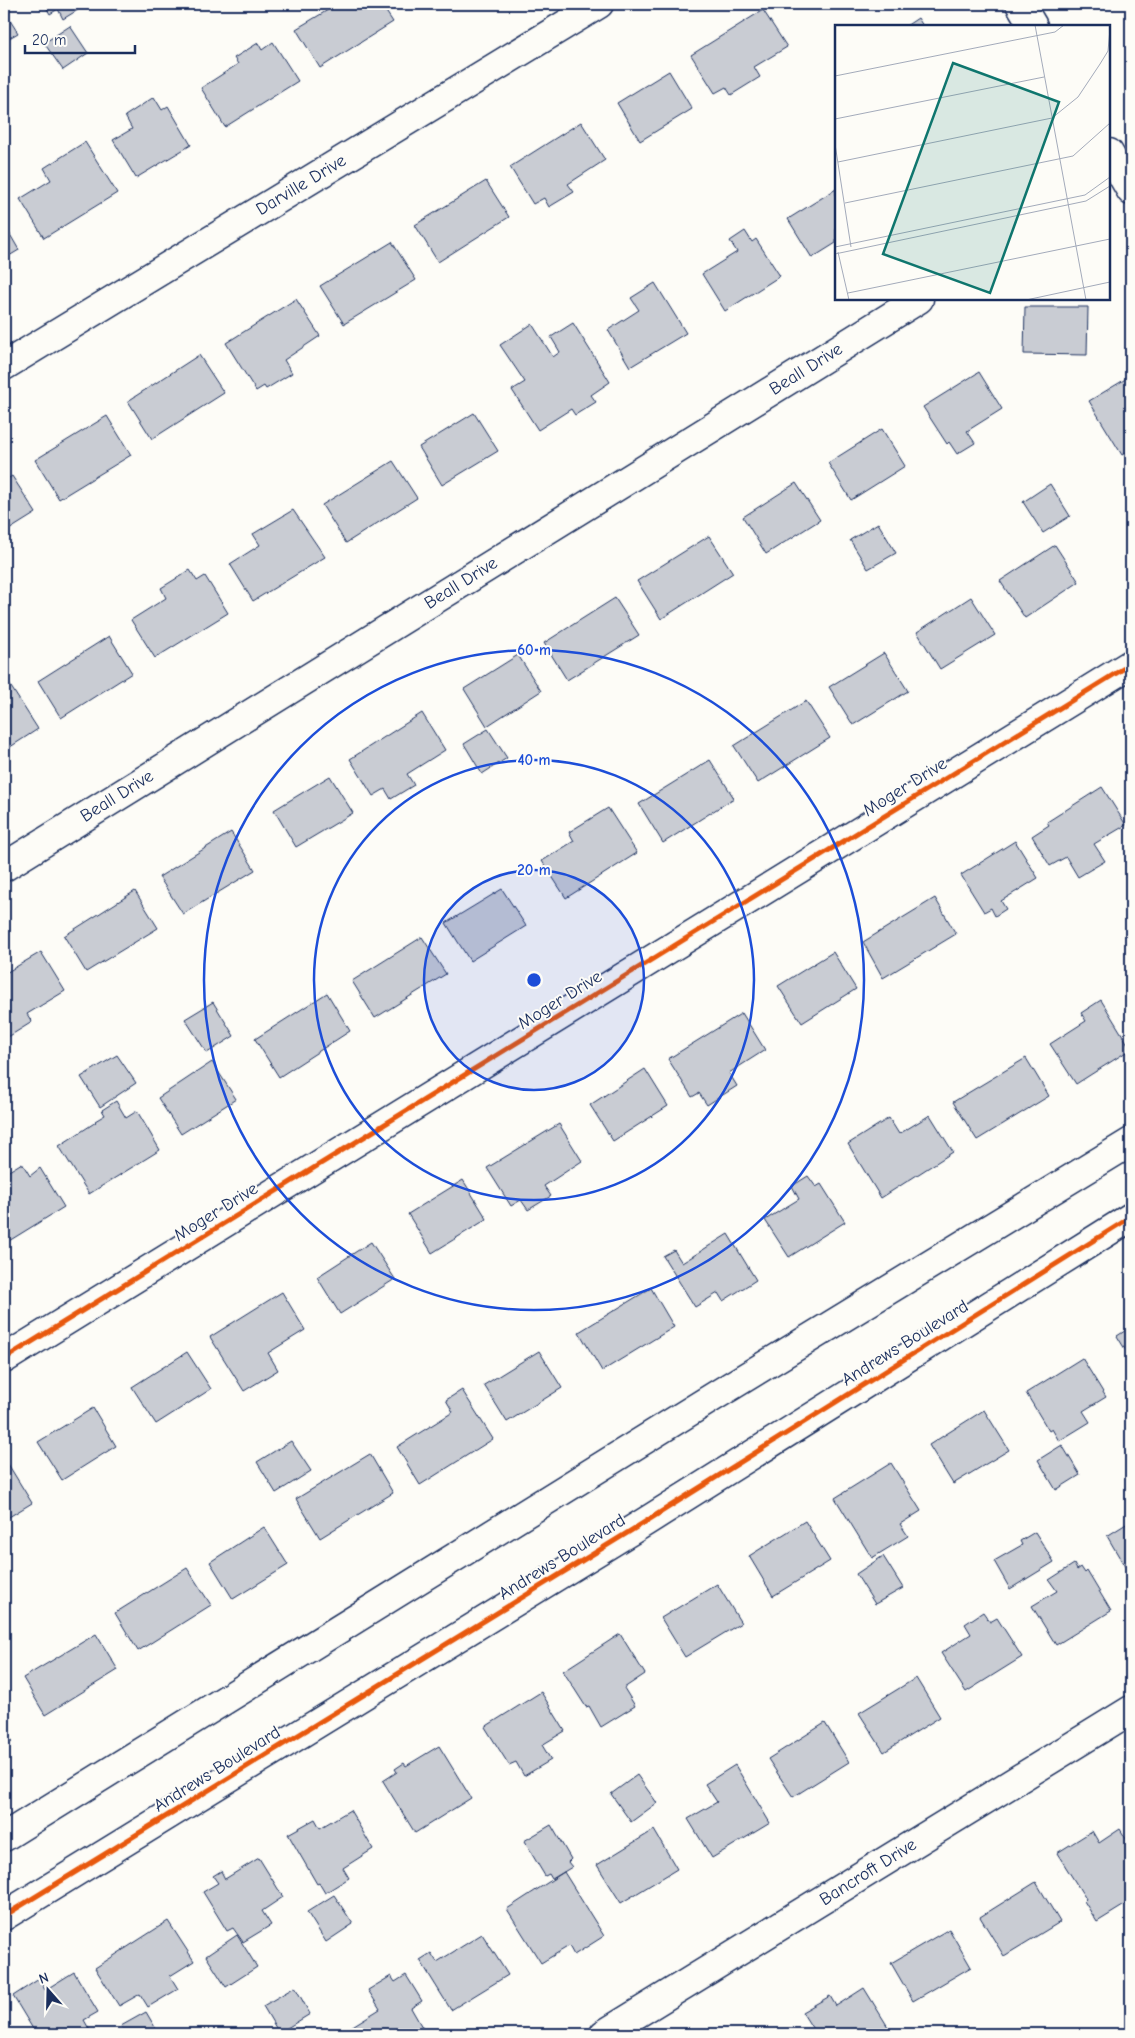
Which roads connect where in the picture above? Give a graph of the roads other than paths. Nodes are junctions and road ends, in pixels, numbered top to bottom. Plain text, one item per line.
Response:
1 (599, 4) edge
2 (1020, 4) edge
3 (1032, 25) edge
4 (917, 300) edge
5 (4, 366) edge
6 (1131, 664) edge
7 (4, 867) edge
8 (1131, 1142) edge
9 (1131, 1217) edge
10 (4, 1359) edge
11 (1131, 1710) edge
12 (4, 1837) edge
13 (4, 1916) edge
14 (604, 2034) edge

1 - 5 street, Darville Drive
2 - 3 street
4 - 7 street, Beall Drive
6 - 10 street, Moger Drive
8 - 12 street
9 - 13 street, Andrews Boulevard
11 - 14 street, Bancroft Drive

